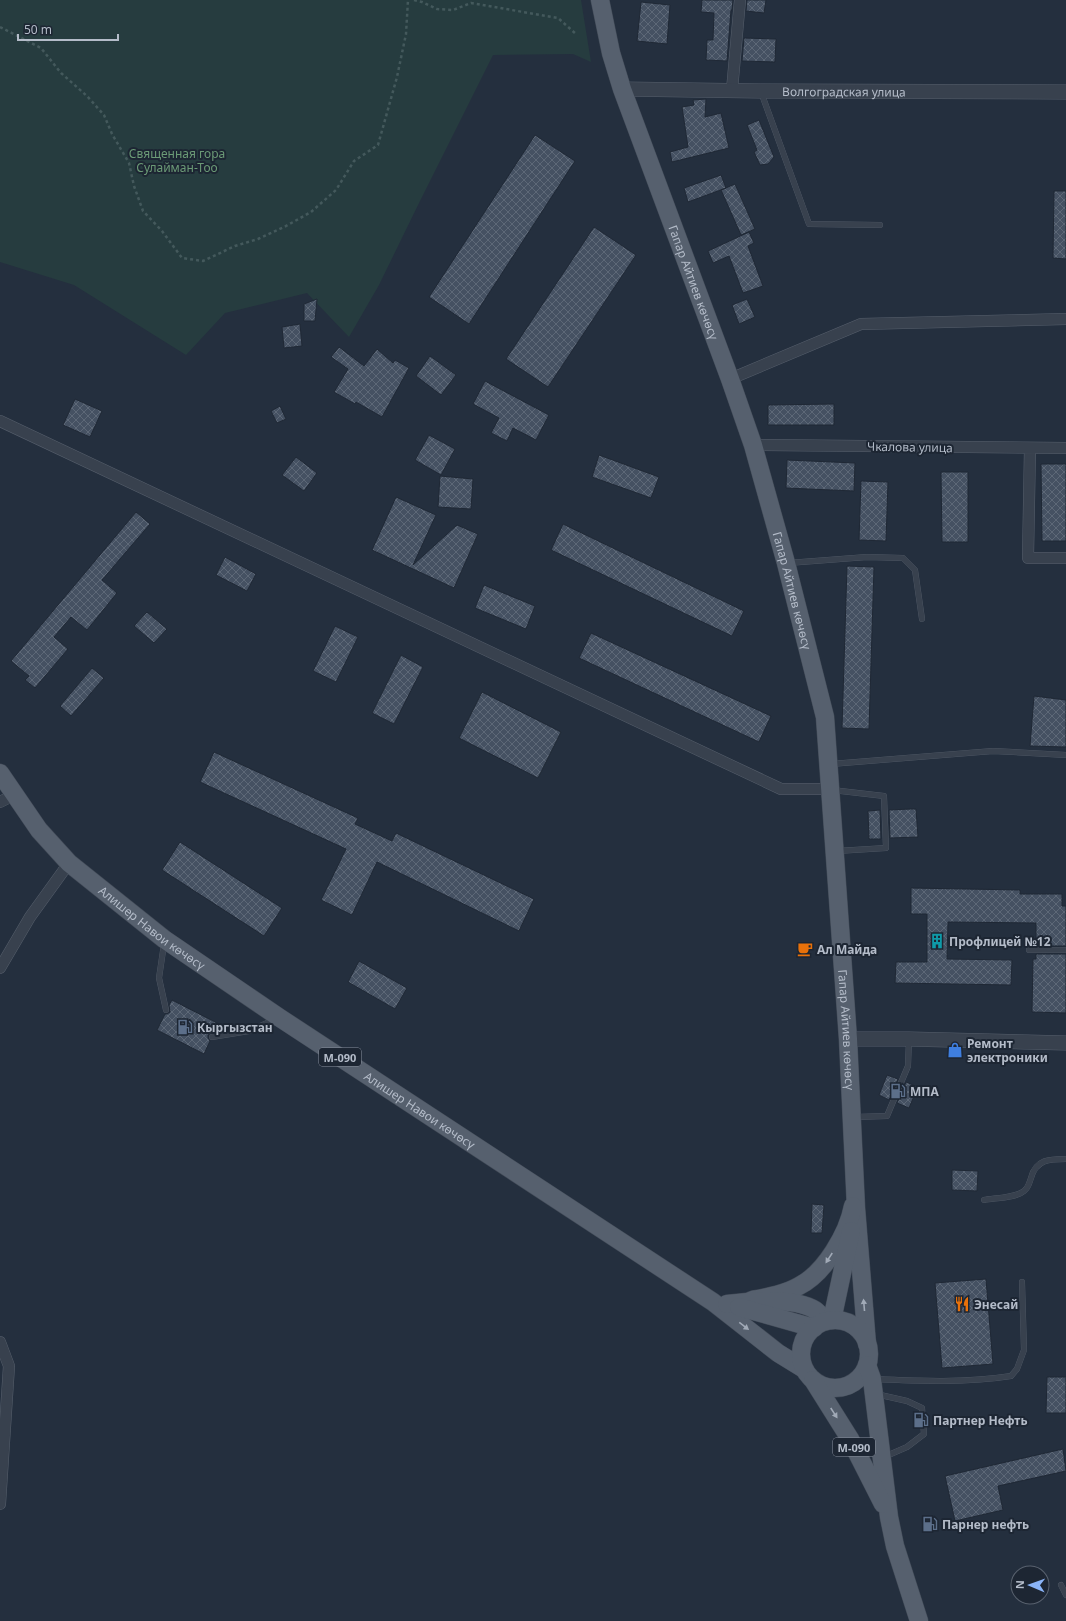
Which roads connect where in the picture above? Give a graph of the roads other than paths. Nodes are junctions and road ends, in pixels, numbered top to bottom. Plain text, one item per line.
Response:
1 (600, 0) edge
2 (740, 0) edge
3 (622, 89) junction
4 (732, 90) junction
5 (761, 91) junction
6 (1066, 92) edge
7 (880, 225) dead end
8 (1066, 319) edge
9 (730, 379) junction
10 (0, 421) edge
11 (753, 445) junction
12 (1030, 448) junction
13 (1066, 448) edge
14 (1066, 558) edge
15 (786, 563) junction
16 (922, 619) dead end
17 (1066, 755) edge
18 (829, 764) junction
19 (0, 773) edge
20 (831, 789) junction
21 (7, 798) edge
22 (835, 851) junction
23 (69, 863) junction
24 (164, 939) junction
25 (1029, 950) dead end
26 (1066, 950) edge
27 (0, 968) edge
28 (166, 1010) dead end
29 (280, 1018) junction
30 (212, 1037) dead end
31 (909, 1038) junction
32 (848, 1040) junction
33 (1066, 1043) edge
34 (853, 1117) junction
35 (1066, 1159) edge
36 (984, 1200) dead end
37 (855, 1203) junction
38 (1022, 1282) dead end
39 (752, 1300) junction
40 (720, 1303) junction
41 (824, 1323) junction
42 (0, 1342) edge
43 (867, 1344) junction
44 (808, 1375) junction
45 (871, 1379) junction
46 (882, 1458) junction
47 (0, 1504) edge
48 (889, 1517) junction
49 (1061, 1585) dead end
50 (1066, 1595) edge
51 (919, 1621) edge

1 - 3 main road, Гапар Айтиев көчөсү
2 - 4 street
3 - 4 street, Волгоградская улица
3 - 9 main road, Гапар Айтиев көчөсү
4 - 5 street, Волгоградская улица
5 - 6 street, Волгоградская улица
5 - 7 lane
8 - 9 street
9 - 11 main road, Гапар Айтиев көчөсү
10 - 20 street
11 - 12 street, Чкалова улица
11 - 15 main road, Гапар Айтиев көчөсү
12 - 13 street, Чкалова улица
12 - 14 street
15 - 16 lane
15 - 18 main road, Гапар Айтиев көчөсү
17 - 18 lane
18 - 20 main road, Гапар Айтиев көчөсү
19 - 21 main road, Алишер Навои көчөсү / М-090
20 - 22 main road, Гапар Айтиев көчөсү
20 - 22 lane
21 - 23 main road, Алишер Навои көчөсү / М-090
22 - 32 main road, Гапар Айтиев көчөсү
23 - 24 main road, Алишер Навои көчөсү / М-090
23 - 27 street
24 - 28 lane
24 - 29 main road, Алишер Навои көчөсү / М-090
25 - 26 lane
29 - 30 lane
29 - 40 main road, Алишер Навои көчөсү / М-090
31 - 32 street
31 - 33 street
31 - 34 lane
32 - 34 main road, Гапар Айтиев көчөсү
34 - 37 main road, Гапар Айтиев көчөсү
35 - 36 lane
37 -> 39 main road
37 - 41 main road, Гапар Айтиев көчөсү
43 -> 37 main road, Гапар Айтиев көчөсү
38 - 45 lane
39 - 40 main road
39 - 41 main road
40 - 41 main road, Алишер Навои көчөсү / М-090
40 -> 44 main road, Алишер Навои көчөсү / М-090
41 - 43 main road, М-090
41 - 44 main road, М-090
42 - 47 street
43 - 45 main road, М-090
44 - 45 main road, М-090
44 -> 48 main road, М-090
45 - 46 main road, М-090
45 - 46 lane
46 - 48 main road, М-090
48 - 51 main road, М-090
49 - 50 lane

